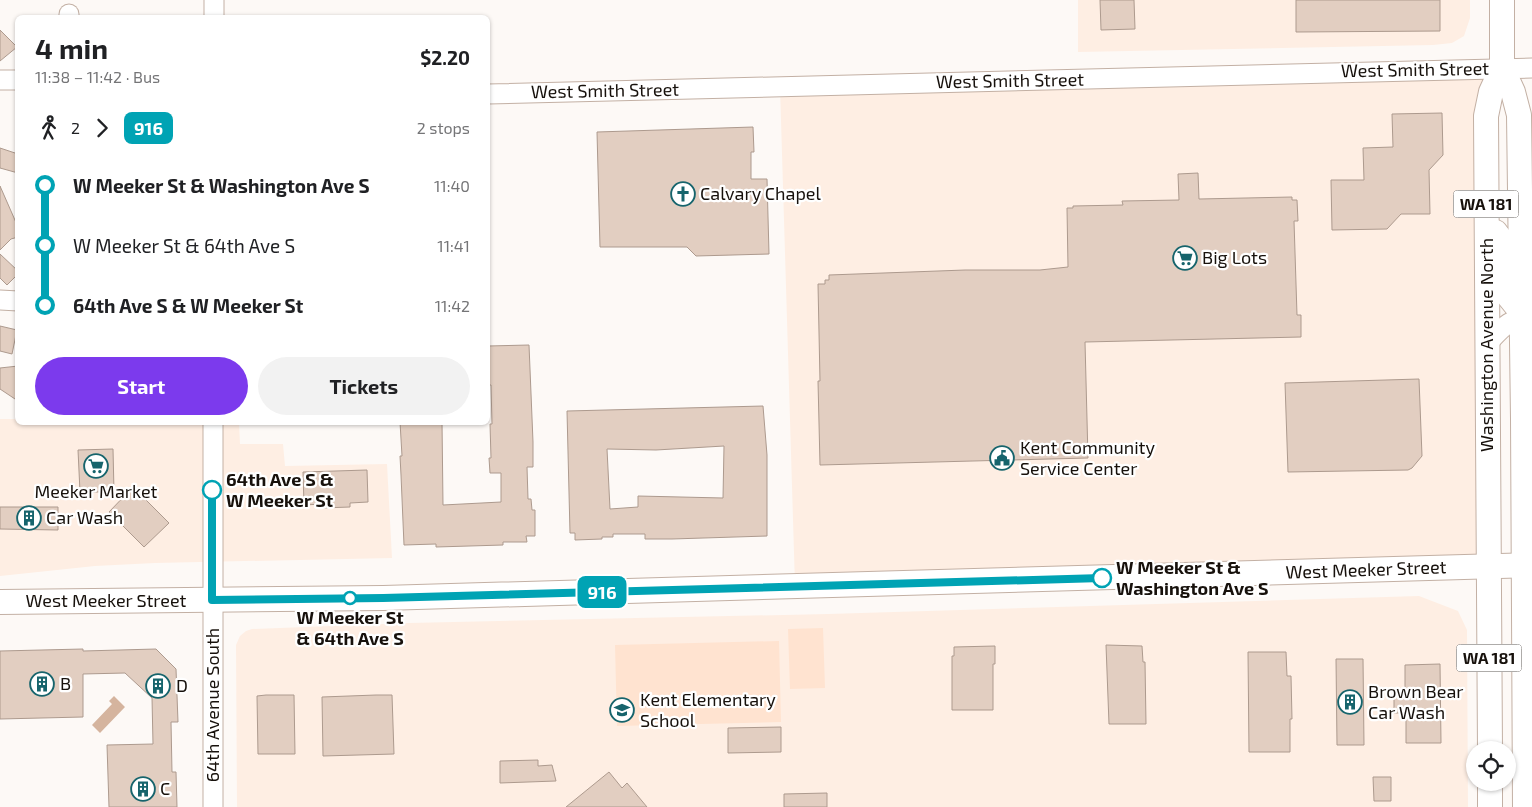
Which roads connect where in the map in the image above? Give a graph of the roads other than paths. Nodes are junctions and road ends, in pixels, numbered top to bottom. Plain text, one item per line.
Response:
1 (214, 0) edge
2 (1502, 0) edge
3 (214, 15) edge
4 (1502, 68) junction
5 (1532, 68) edge
6 (0, 80) edge
7 (15, 80) edge
8 (490, 94) edge
9 (1486, 226) junction
10 (0, 300) edge
11 (15, 301) edge
12 (1527, 317) edge
13 (1488, 343) junction
14 (213, 425) edge
15 (1528, 565) edge
16 (1488, 566) junction
17 (212, 600) junction
18 (0, 602) edge
19 (1490, 741) edge
20 (1490, 791) edge
21 (213, 807) edge
22 (1490, 807) edge
23 (1525, 807) edge

1 - 3 street
2 - 4 main road, Washington Avenue North / WA 181
4 - 5 street, West Smith Street
4 - 8 street, West Smith Street
4 - 9 main road, Washington Avenue North / WA 181
4 - 12 main road, Washington Avenue North / WA 181
6 - 7 street
9 - 12 street
9 - 13 main road, Washington Avenue North / WA 181
10 - 11 street
12 - 13 street
12 - 15 main road, Washington Avenue North / WA 181
13 - 16 main road, Washington Avenue North / WA 181
14 - 17 street, 64th Avenue South
15 - 16 main road, West Meeker Street
15 - 23 main road, WA 181
16 - 17 main road, West Meeker Street
16 - 19 main road, WA 181
17 - 18 main road, West Meeker Street
17 - 21 street, 64th Avenue South
20 - 22 main road

